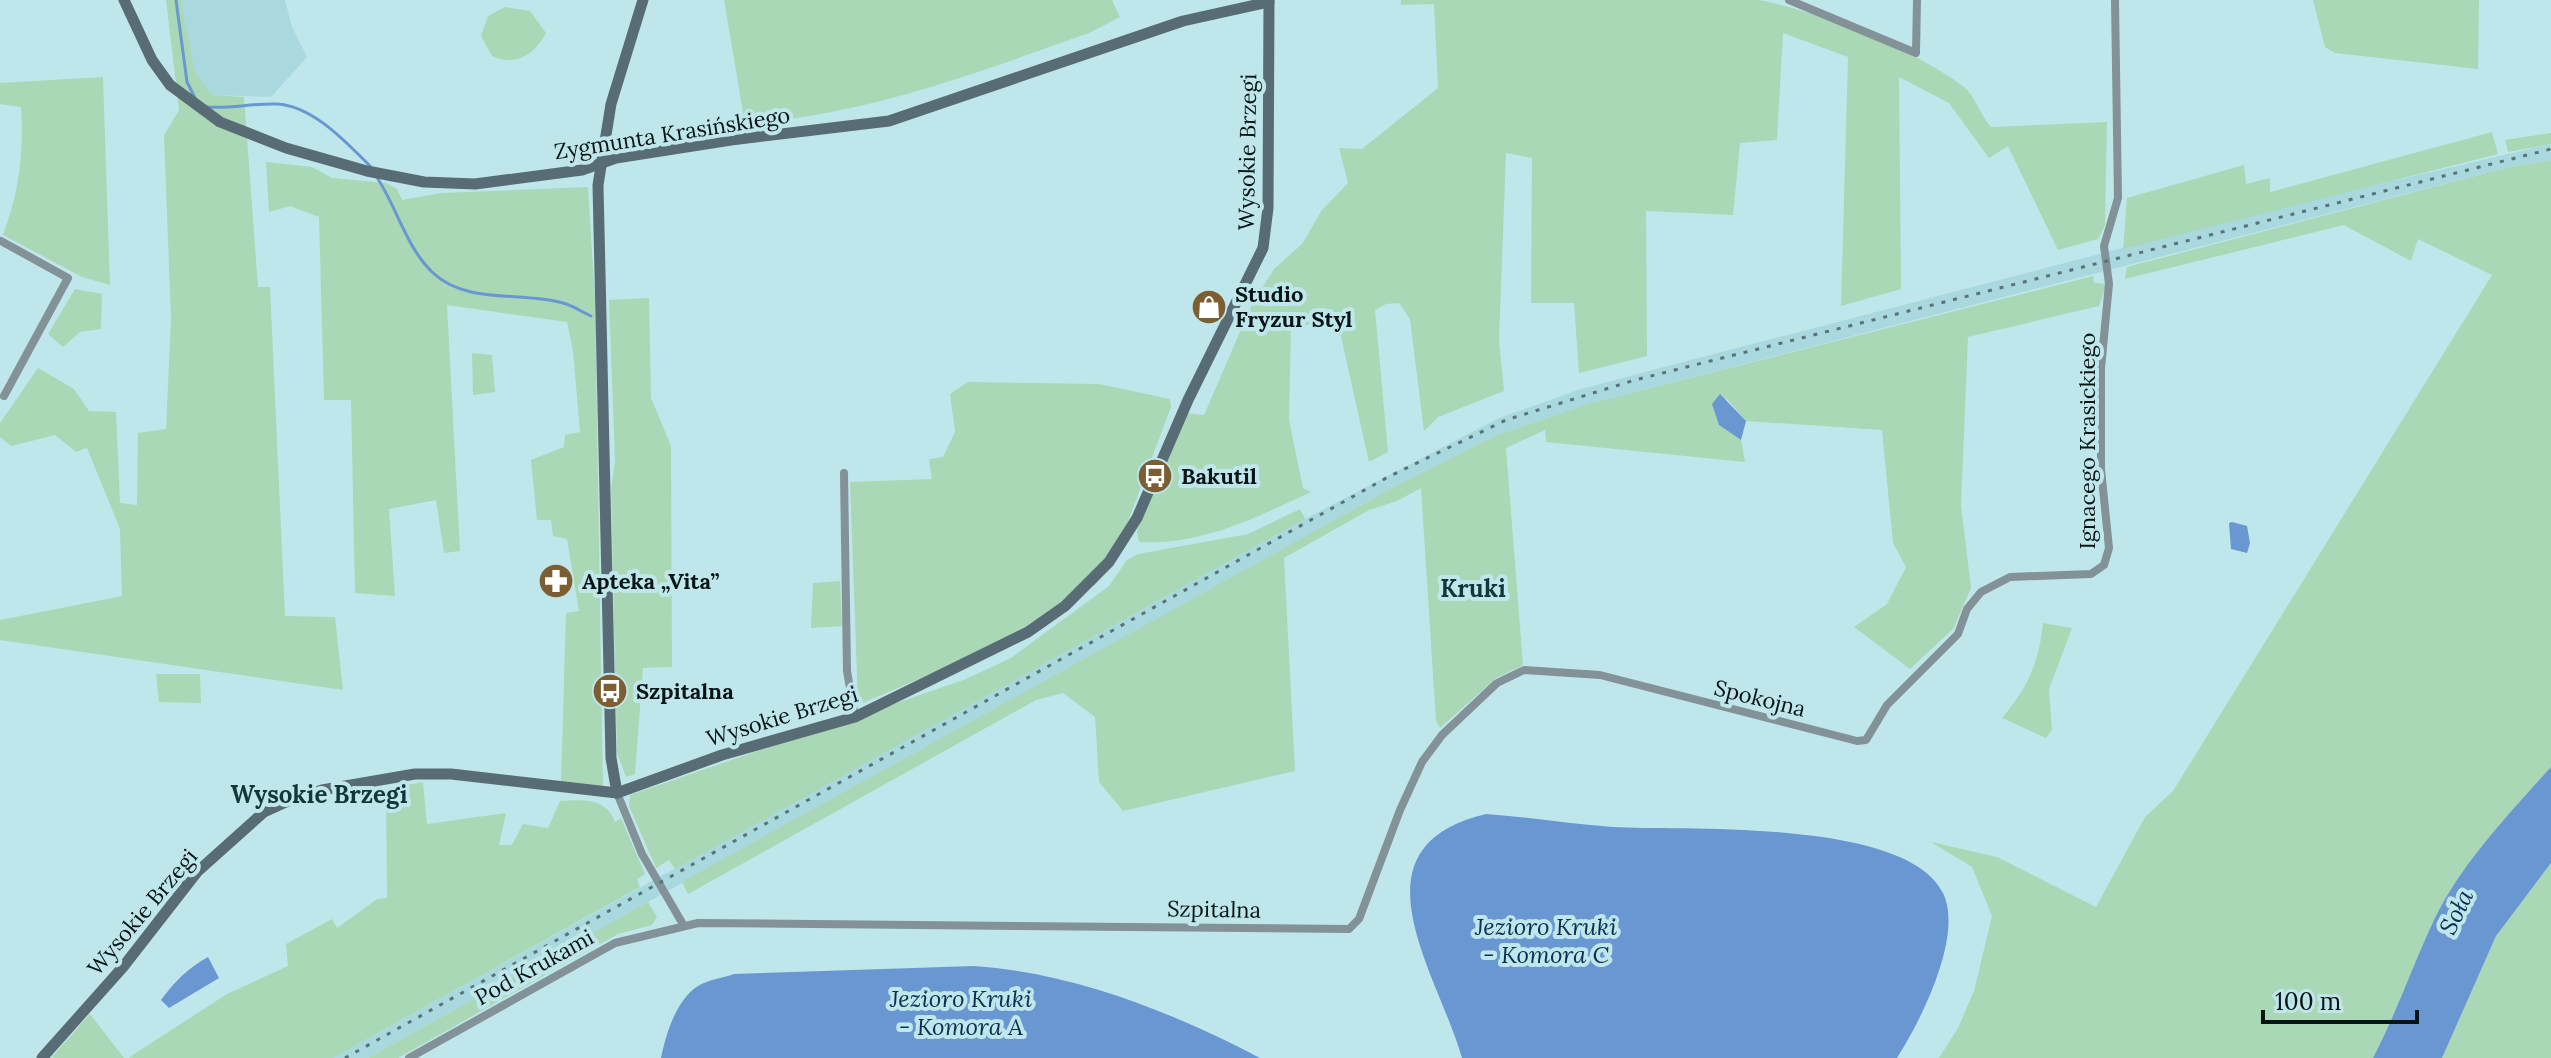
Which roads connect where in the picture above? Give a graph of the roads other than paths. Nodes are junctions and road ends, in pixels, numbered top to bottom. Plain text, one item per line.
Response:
1 (124, 0) edge
2 (643, 0) edge
3 (1789, 0) edge
4 (1917, 0) edge
5 (2115, 0) edge
6 (1273, 1) edge
7 (601, 163) junction
8 (1, 241) edge
9 (1, 397) edge
10 (844, 473) dead end
11 (1891, 700) joint
12 (855, 717) junction
13 (617, 793) junction
14 (684, 926) junction
15 (1349, 929) joint
16 (42, 1058) edge
17 (409, 1058) edge

1 - 7 street, Zygmunta Krasińskiego
2 - 7 street
3 - 4 street
5 - 11 street, Ignacego Krasickiego
6 - 7 street, Zygmunta Krasińskiego
6 - 12 street, Wysokie Brzegi
7 - 13 street
8 - 9 street
10 - 12 street
11 - 15 street, Spokojna
12 - 13 street, Wysokie Brzegi
13 - 14 street
13 - 16 street, Wysokie Brzegi
14 - 15 street, Szpitalna
14 - 17 street, Pod Krukami

